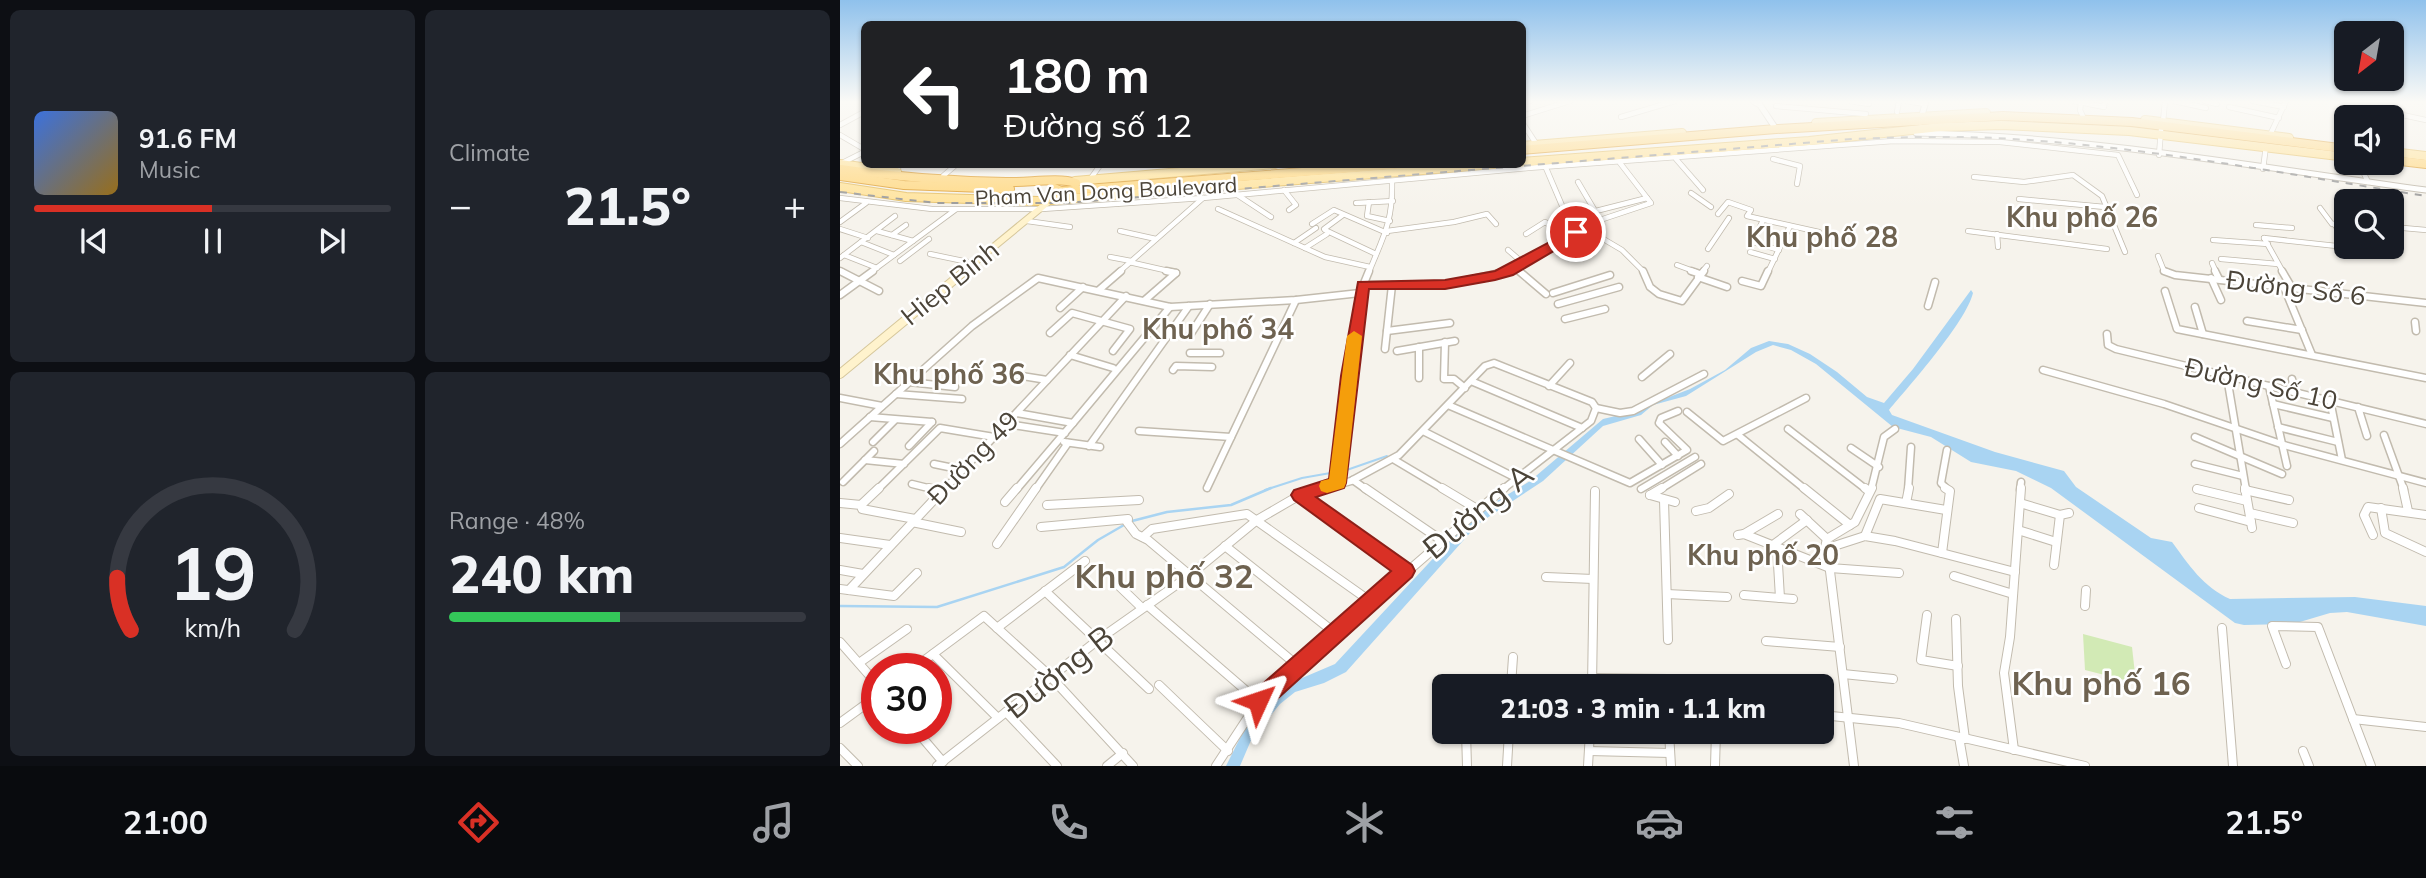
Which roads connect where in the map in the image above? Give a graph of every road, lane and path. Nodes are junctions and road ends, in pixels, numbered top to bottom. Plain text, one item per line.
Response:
1 (843, 137) edge
2 (1530, 137) edge
3 (1694, 137) edge
4 (1765, 137) edge
5 (1841, 137) edge
6 (1925, 137) edge
7 (2016, 137) edge
8 (2078, 137) edge
9 (2160, 137) edge
10 (2217, 137) edge
11 (2235, 137) edge
12 (2248, 137) edge
13 (2270, 137) edge
14 (1926, 141) junction
15 (2268, 141) junction
16 (2078, 142) junction
17 (861, 148) edge
18 (2334, 149) edge
19 (2334, 150) edge
20 (1526, 151) edge
21 (861, 152) edge
22 (1541, 155) junction
23 (2159, 155) junction
24 (1526, 158) edge
25 (1676, 159) junction
26 (1773, 159) dead end
27 (2404, 159) edge
28 (1526, 161) edge
29 (2426, 162) edge
30 (1620, 163) junction
31 (840, 165) edge
32 (861, 166) edge
33 (901, 168) edge
34 (952, 168) edge
35 (1098, 168) edge
36 (1222, 168) edge
37 (1284, 168) edge
38 (1339, 168) edge
39 (1448, 168) edge
40 (1469, 168) edge
41 (2263, 169) junction
42 (2365, 175) edge
43 (840, 176) edge
44 (943, 176) junction
45 (1974, 177) dead end
46 (1091, 178) junction
47 (1392, 182) junction
48 (1578, 182) dead end
49 (2368, 182) junction
50 (1075, 184) junction
51 (1797, 184) dead end
52 (1058, 185) junction
53 (840, 187) edge
54 (1284, 190) junction
55 (1703, 190) dead end
56 (2426, 190) edge
57 (1691, 193) dead end
58 (1236, 194) junction
59 (2137, 195) dead end
60 (840, 198) edge
61 (1203, 198) junction
62 (1647, 198) junction
63 (2019, 199) dead end
64 (1051, 200) junction
65 (1393, 201) junction
66 (1369, 202) junction
67 (866, 203) junction
68 (1356, 203) dead end
69 (1711, 207) dead end
70 (2105, 207) junction
71 (2320, 208) dead end
72 (957, 209) junction
73 (1042, 209) junction
74 (1218, 209) dead end
75 (1289, 209) dead end
76 (1718, 214) dead end
77 (1343, 215) junction
78 (895, 216) dead end
79 (1271, 217) dead end
80 (1536, 217) dead end
81 (1730, 218) dead end
82 (1763, 220) junction
83 (1027, 221) junction
84 (1390, 221) junction
85 (840, 222) edge
86 (1545, 222) junction
87 (1569, 222) dead end
88 (1593, 223) junction
89 (1496, 224) dead end
90 (2333, 224) edge
91 (906, 225) dead end
92 (2256, 225) dead end
93 (1790, 226) junction
94 (1070, 227) dead end
95 (2292, 228) dead end
96 (2404, 228) edge
97 (840, 229) edge
98 (2426, 230) edge
99 (877, 231) junction
100 (1120, 231) dead end
101 (1325, 231) junction
102 (1968, 231) dead end
103 (1387, 232) junction
104 (1819, 232) dead end
105 (1526, 234) dead end
106 (1997, 234) junction
107 (892, 236) junction
108 (867, 237) junction
109 (1569, 237) junction
110 (915, 239) junction
111 (1156, 239) junction
112 (2213, 240) dead end
113 (861, 242) junction
114 (1294, 243) junction
115 (2268, 244) junction
116 (2334, 246) edge
117 (1998, 247) dead end
118 (1306, 248) junction
119 (1708, 249) dead end
120 (2107, 249) dead end
121 (1508, 250) dead end
122 (1779, 250) junction
123 (1750, 251) dead end
124 (2125, 252) dead end
125 (930, 254) dead end
126 (1376, 254) junction
127 (894, 255) junction
128 (2158, 256) dead end
129 (842, 257) edge
130 (1110, 257) dead end
131 (1775, 259) junction
132 (2221, 259) dead end
133 (900, 261) dead end
134 (1130, 262) junction
135 (2212, 262) dead end
136 (1523, 263) junction
137 (973, 264) junction
138 (2278, 264) junction
139 (1678, 265) dead end
140 (1370, 267) junction
141 (1707, 267) dead end
142 (877, 268) junction
143 (1516, 268) junction
144 (840, 271) edge
145 (1611, 275) dead end
146 (1699, 275) junction
147 (2211, 278) junction
148 (2219, 279) junction
149 (860, 281) junction
150 (1742, 281) dead end
151 (1935, 282) dead end
152 (1363, 285) junction
153 (1392, 285) junction
154 (1083, 287) junction
155 (1619, 287) dead end
156 (1727, 287) dead end
157 (2284, 287) junction
158 (2292, 288) junction
159 (1099, 290) junction
160 (878, 291) dead end
161 (2165, 291) dead end
162 (1360, 293) junction
163 (840, 295) edge
164 (1126, 296) junction
165 (1144, 300) junction
166 (1296, 300) junction
167 (2221, 300) dead end
168 (2426, 303) edge
169 (1210, 304) junction
170 (1558, 304) dead end
171 (1189, 306) junction
172 (1928, 306) dead end
173 (1170, 307) junction
174 (2195, 307) dead end
175 (1060, 308) dead end
176 (1605, 309) dead end
177 (1565, 319) dead end
178 (2247, 321) dead end
179 (1101, 322) junction
180 (2415, 322) dead end
181 (1450, 323) dead end
182 (2302, 330) junction
183 (1387, 331) junction
184 (2416, 331) dead end
185 (1050, 333) dead end
186 (2107, 334) dead end
187 (2203, 334) junction
188 (1190, 335) dead end
189 (1455, 341) dead end
190 (1445, 342) junction
191 (1419, 348) junction
192 (1385, 349) dead end
193 (1113, 351) dead end
194 (1397, 351) dead end
195 (1190, 353) dead end
196 (1220, 353) dead end
197 (1070, 355) junction
198 (1670, 355) dead end
199 (2312, 355) dead end
200 (1570, 363) dead end
201 (1212, 367) dead end
202 (1113, 368) dead end
203 (1173, 370) dead end
204 (2043, 370) dead end
205 (840, 374) edge
206 (1010, 374) dead end
207 (1704, 374) dead end
208 (1642, 377) dead end
209 (2227, 377) junction
210 (1419, 378) dead end
211 (2426, 378) edge
212 (2292, 379) dead end
213 (1047, 380) junction
214 (909, 382) junction
215 (1468, 385) junction
216 (1549, 386) junction
217 (2269, 386) junction
218 (955, 387) dead end
219 (2294, 392) junction
220 (896, 394) junction
221 (840, 398) edge
222 (1806, 398) dead end
223 (962, 399) dead end
224 (2330, 400) junction
225 (2273, 404) junction
226 (1448, 405) junction
227 (882, 406) junction
228 (2358, 407) junction
229 (1596, 408) junction
230 (1678, 411) dead end
231 (1687, 412) dead end
232 (1017, 413) junction
233 (870, 417) junction
234 (2333, 418) junction
235 (894, 421) junction
236 (1073, 423) junction
237 (1007, 424) junction
238 (2426, 424) edge
239 (2278, 427) junction
240 (1582, 428) junction
241 (1788, 429) dead end
242 (1895, 429) dead end
243 (2236, 429) junction
244 (1139, 431) dead end
245 (1423, 431) junction
246 (1065, 433) junction
247 (1738, 435) junction
248 (2384, 435) dead end
249 (2367, 436) dead end
250 (994, 437) junction
251 (1231, 437) junction
252 (2195, 437) dead end
253 (1639, 439) dead end
254 (873, 442) dead end
255 (1665, 442) dead end
256 (2338, 442) junction
257 (840, 444) edge
258 (2284, 445) junction
259 (909, 446) dead end
260 (1089, 446) junction
261 (1100, 447) dead end
262 (1912, 447) dead end
263 (1851, 448) dead end
264 (1947, 450) dead end
265 (874, 451) dead end
266 (1554, 452) junction
267 (1678, 456) junction
268 (2239, 456) junction
269 (1695, 457) dead end
270 (1393, 459) junction
271 (865, 460) junction
272 (2342, 460) junction
273 (904, 464) junction
274 (934, 464) dead end
275 (1701, 464) dead end
276 (2194, 464) dead end
277 (1662, 465) junction
278 (2287, 466) dead end
279 (1879, 467) junction
280 (963, 470) junction
281 (840, 471) edge
282 (851, 473) junction
283 (2282, 474) dead end
284 (2243, 476) junction
285 (1338, 477) junction
286 (2400, 477) junction
287 (1517, 478) junction
288 (1353, 480) junction
289 (843, 482) dead end
290 (2021, 482) dead end
291 (2426, 483) edge
292 (912, 484) dead end
293 (1207, 488) dead end
294 (1641, 489) dead end
295 (2197, 489) dead end
296 (2245, 490) junction
297 (942, 491) junction
298 (1595, 491) dead end
299 (1869, 491) junction
300 (1729, 494) dead end
301 (1300, 495) junction
302 (1139, 500) dead end
303 (1664, 500) junction
304 (2289, 500) dead end
305 (2247, 501) junction
306 (1005, 502) dead end
307 (1675, 502) dead end
308 (840, 503) edge
309 (1906, 503) junction
310 (2020, 503) junction
311 (861, 505) junction
312 (1047, 505) dead end
313 (2199, 508) dead end
314 (2381, 508) junction
315 (1477, 509) junction
316 (1946, 510) junction
317 (1696, 511) dead end
318 (2408, 511) junction
319 (1778, 514) dead end
320 (2426, 515) edge
321 (914, 520) junction
322 (1257, 520) junction
323 (2251, 521) junction
324 (2293, 523) dead end
325 (1850, 525) junction
326 (1041, 527) dead end
327 (2018, 530) junction
328 (961, 532) dead end
329 (1140, 535) junction
330 (2373, 535) dead end
331 (1865, 536) junction
332 (840, 538) edge
333 (1827, 539) junction
334 (1441, 540) junction
335 (2056, 542) junction
336 (997, 544) dead end
337 (890, 545) junction
338 (1225, 546) junction
339 (1775, 546) junction
340 (2426, 552) edge
341 (1942, 553) junction
342 (1086, 561) dead end
343 (1830, 565) junction
344 (2054, 565) dead end
345 (840, 570) edge
346 (1405, 571) junction
347 (2015, 572) junction
348 (917, 573) dead end
349 (1899, 573) dead end
350 (863, 574) junction
351 (1189, 576) junction
352 (1954, 576) dead end
353 (1546, 577) dead end
354 (1592, 579) junction
355 (1116, 583) dead end
356 (844, 589) edge
357 (2086, 590) dead end
358 (1045, 591) junction
359 (1667, 594) junction
360 (2013, 594) junction
361 (1744, 595) dead end
362 (1727, 597) dead end
363 (1780, 598) junction
364 (1793, 599) dead end
365 (1370, 601) junction
366 (1145, 607) junction
367 (2085, 607) dead end
368 (1927, 615) dead end
369 (1956, 619) dead end
370 (996, 628) junction
371 (2222, 628) dead end
372 (907, 629) dead end
373 (1335, 633) junction
374 (1098, 640) junction
375 (1668, 640) dead end
376 (1766, 641) dead end
377 (840, 642) edge
378 (1840, 647) junction
379 (934, 653) edge
380 (1513, 657) dead end
381 (859, 663) junction
382 (2286, 664) dead end
383 (861, 665) edge
384 (1298, 666) junction
385 (1958, 666) junction
386 (952, 671) edge
387 (1512, 674) edge
388 (1592, 674) edge
389 (1843, 674) junction
390 (1051, 677) junction
391 (1893, 678) dead end
392 (1159, 685) dead end
393 (1149, 689) dead end
394 (1258, 701) junction
395 (861, 708) edge
396 (1002, 715) junction
397 (1834, 716) edge
398 (1848, 718) junction
399 (2353, 719) junction
400 (840, 723) edge
401 (2426, 727) edge
402 (1962, 738) junction
403 (926, 744) edge
404 (1466, 744) edge
405 (1508, 744) edge
406 (1589, 744) edge
407 (1670, 744) edge
408 (1716, 744) edge
409 (840, 748) edge
410 (2014, 750) junction
411 (1228, 751) junction
412 (1589, 751) junction
413 (2303, 751) dead end
414 (1670, 752) junction
415 (1123, 753) junction
416 (940, 764) edge
417 (858, 766) edge
418 (1057, 766) edge
419 (1108, 766) edge
420 (1133, 766) edge
421 (1216, 766) edge
422 (1467, 766) edge
423 (1507, 766) edge
424 (1588, 766) edge
425 (1671, 766) edge
426 (1715, 766) edge
427 (1854, 766) edge
428 (1964, 766) edge
429 (2085, 766) edge
430 (2233, 766) edge
431 (2309, 766) edge
432 (2371, 766) edge

1 - 17 street
2 - 22 street
3 - 22 main road
4 - 22 highway
5 - 22 main road
6 - 14 street
7 - 16 street
8 - 16 street
9 - 23 street
10 - 15 main road
11 - 15 highway
12 - 15 main road
13 - 15 street
14 - 25 street
14 - 59 street
15 - 18 main road
15 - 19 highway
15 - 41 street
16 - 23 street
20 - 22 highway
21 - 31 street
22 - 24 street
22 - 28 main road
22 - 30 street
22 - 87 street
23 - 41 street
25 - 30 street
25 - 55 street
26 - 51 street
27 - 29 main road
30 - 62 street
31 - 32 main road, Pham Van Dong Boulevard
31 - 52 highway, Pham Van Dong Boulevard
33 - 44 main road, Pham Van Dong Boulevard
34 - 44 street
35 - 46 street
36 - 46 main road, Pham Van Dong Boulevard
37 - 50 highway, Pham Van Dong Boulevard
38 - 50 highway, Pham Van Dong Boulevard
39 - 64 main road, Pham Van Dong Boulevard
40 - 47 street
41 - 49 street
42 - 49 street
43 - 52 highway, Pham Van Dong Boulevard
44 - 52 main road, Pham Van Dong Boulevard
45 - 70 street
46 - 50 main road, Pham Van Dong Boulevard
47 - 54 street
47 - 65 street
48 - 62 street
49 - 56 street
50 - 52 highway
52 - 64 main road, Hiep Binh
53 - 64 main road, Pham Van Dong Boulevard
54 - 58 street
54 - 75 street
57 - 69 street
58 - 61 street
58 - 79 street
60 - 67 street
61 - 73 street
61 - 111 street
62 - 88 street
63 - 70 street
64 - 73 main road, Hiep Binh
65 - 66 street
65 - 84 street
66 - 68 street
66 - 84 street
67 - 72 street
67 - 85 street
70 - 124 street
71 - 90 street
72 - 73 street
72 - 110 street
73 - 83 main road, Hiep Binh
74 - 114 street
76 - 82 street
77 - 101 street
77 - 103 street
77 - 114 street
78 - 99 street
80 - 86 street
81 - 119 street
82 - 93 street
82 - 122 street
83 - 94 street
83 - 137 main road, Hiep Binh
84 - 103 street
86 - 105 street
86 - 109 street
88 - 109 street
88 - 146 street
89 - 103 street
91 - 107 street
92 - 95 street
93 - 104 street
93 - 122 street
96 - 98 street
97 - 108 street
99 - 107 street
99 - 108 street
100 - 111 street
101 - 118 street
101 - 126 street
102 - 106 street
103 - 126 street
106 - 117 street
106 - 120 street
107 - 110 street
108 - 113 street
109 - 136 street
110 - 127 street
110 - 133 street
111 - 134 street
112 - 115 street
113 - 127 street
113 - 129 street
114 - 118 street
115 - 116 street
115 - 138 street
118 - 140 street
121 - 136 street
122 - 131 street
123 - 131 street
125 - 137 street
126 - 140 street
127 - 142 street
128 - 147 street, Đường Số 6
129 - 142 street
130 - 134 street
131 - 150 street
132 - 138 street
134 - 159 street
134 - 165 street
135 - 148 street
136 - 143 street
137 - 205 main road, Hiep Binh
138 - 158 street
139 - 146 street
140 - 152 street
141 - 146 street
142 - 149 street
143 - 145 street
143 - 153 street
144 - 149 street
146 - 156 street
147 - 148 street, Đường Số 6
147 - 167 street
148 - 157 street, Đường Số 6
149 - 160 street
149 - 163 street
151 - 172 street
152 - 153 street
152 - 162 street
153 - 183 street
154 - 159 street
154 - 175 street
154 - 214 street
155 - 170 street
157 - 158 street, Đường Số 6
157 - 182 street
158 - 168 street, Đường Số 6
159 - 164 street
161 - 187 street
162 - 166 street
162 - 285 street
164 - 165 street
164 - 179 street, Đường 49
165 - 173 street
166 - 169 street
166 - 251 street
169 - 171 street
169 - 188 street
171 - 173 street
171 - 260 street
173 - 236 street
174 - 187 street
176 - 177 street
178 - 182 street
179 - 185 street
179 - 193 street
179 - 197 street, Đường 49
180 - 184 street
181 - 183 street
182 - 199 street
183 - 192 street
186 - 209 street, Đường Số 10
187 - 211 street
189 - 190 street
190 - 191 street
190 - 215 street
191 - 194 street
191 - 210 street
195 - 196 street
197 - 202 street
197 - 213 street, Đường 49
198 - 208 street
200 - 216 street
201 - 203 street
204 - 243 street
206 - 213 street
207 - 229 street
209 - 217 street, Đường Số 10
209 - 243 street
212 - 219 street
213 - 232 street, Đường 49
214 - 218 street
214 - 220 street
215 - 216 street, Đường B
215 - 226 street, Đường B
215 - 240 street
216 - 229 street
217 - 219 street, Đường Số 10
217 - 225 street
219 - 224 street, Đường Số 10
220 - 223 street
220 - 227 street
221 - 227 street
222 - 247 street
224 - 228 street, Đường Số 10
224 - 234 street
225 - 234 street
225 - 239 street
226 - 245 street, Đường B
226 - 266 street
227 - 233 street
228 - 238 street, Đường Số 10
228 - 249 street
229 - 240 street, Đường A
230 - 267 street
231 - 247 street
232 - 236 street
232 - 237 street, Đường 49
233 - 235 street
233 - 257 street
234 - 256 street
235 - 254 street
235 - 259 street
236 - 246 street
237 - 246 street
237 - 250 street, Đường 49
239 - 256 street
239 - 258 street
240 - 266 street, Đường A
241 - 299 street
242 - 279 street
243 - 258 street
243 - 268 street
244 - 251 street
245 - 270 street, Đường B
245 - 287 street
246 - 306 street
247 - 325 street
248 - 286 street
250 - 273 street
250 - 280 street, Đường 49
251 - 293 street
252 - 268 street
253 - 277 street
255 - 267 street
256 - 272 street
258 - 272 street
258 - 278 street
260 - 261 street
260 - 336 street
262 - 309 street
263 - 279 street
264 - 316 street
265 - 271 street
266 - 277 street
266 - 287 street, Đường A
267 - 277 street
268 - 283 street
268 - 284 street
269 - 294 street
270 - 288 street, Đường B
270 - 315 street
271 - 273 street
271 - 282 street
272 - 286 street
273 - 311 street
274 - 280 street
275 - 303 street
276 - 284 street
279 - 299 street
280 - 297 street, Đường 49
281 - 282 street
282 - 289 street
284 - 296 street
285 - 288 street, Đường B
285 - 301 street, Đường B
286 - 291 street
286 - 318 street
287 - 315 street, Đường A
288 - 334 street
290 - 310 street
292 - 297 street
295 - 305 street
296 - 304 street
296 - 305 street
297 - 321 street, Đường 49
298 - 354 street
299 - 325 street
300 - 317 street
301 - 322 street, Đường B
301 - 346 street
302 - 312 street
303 - 307 street
303 - 359 street
305 - 323 street
308 - 311 street
309 - 316 street
309 - 331 street
310 - 327 street
310 - 335 street
311 - 321 street
313 - 323 street
314 - 318 street
314 - 330 street
314 - 340 street
315 - 334 street, Đường A
316 - 341 street
318 - 320 street
319 - 339 street
321 - 328 street
321 - 337 street, Đường 49
322 - 329 street
322 - 338 street, Đường B
322 - 365 street
323 - 324 street
325 - 333 street
326 - 329 street
327 - 335 street
327 - 347 street
329 - 351 street
331 - 341 street
331 - 343 street
332 - 337 street
333 - 339 street
333 - 343 street
334 - 346 street, Đường A
335 - 344 street
337 - 350 street, Đường 49
338 - 351 street, Đường B
338 - 373 street
339 - 343 street
339 - 363 street
341 - 347 street
342 - 358 street
343 - 349 street
343 - 378 street
345 - 350 street
346 - 365 street, Đường A
347 - 360 street
348 - 356 street
350 - 356 street, Đường 49
351 - 366 street, Đường B
351 - 384 street
352 - 360 street
353 - 354 street
354 - 388 street
355 - 366 street
357 - 367 street
358 - 370 street
358 - 374 street
359 - 362 street
359 - 375 street
360 - 410 street
361 - 363 street
363 - 364 street
365 - 373 street, Đường A
366 - 374 street, Đường B
366 - 394 street
368 - 385 street
369 - 385 street
370 - 379 street
370 - 390 street
371 - 430 street
372 - 381 street
373 - 384 street, Đường A
374 - 390 street, Đường B
374 - 393 street
376 - 378 street
377 - 381 street
378 - 389 street
380 - 387 street
381 - 383 street
382 - 399 street
384 - 394 street, Đường A
385 - 402 street
386 - 396 street
389 - 391 street
389 - 398 street
390 - 396 street, Đường B
390 - 415 street
392 - 411 street
394 - 411 street, Đường A
395 - 400 street
396 - 416 street, Đường B
396 - 418 street
397 - 398 street
398 - 402 street
398 - 427 street
399 - 401 street
399 - 432 street
402 - 410 street
402 - 428 street
403 - 416 street
404 - 422 street
405 - 423 street
406 - 412 street
407 - 414 street
408 - 426 street
409 - 417 street
410 - 429 street
411 - 421 street, Đường A
412 - 414 street
412 - 424 street
413 - 431 street
414 - 425 street
415 - 419 street
415 - 420 street

